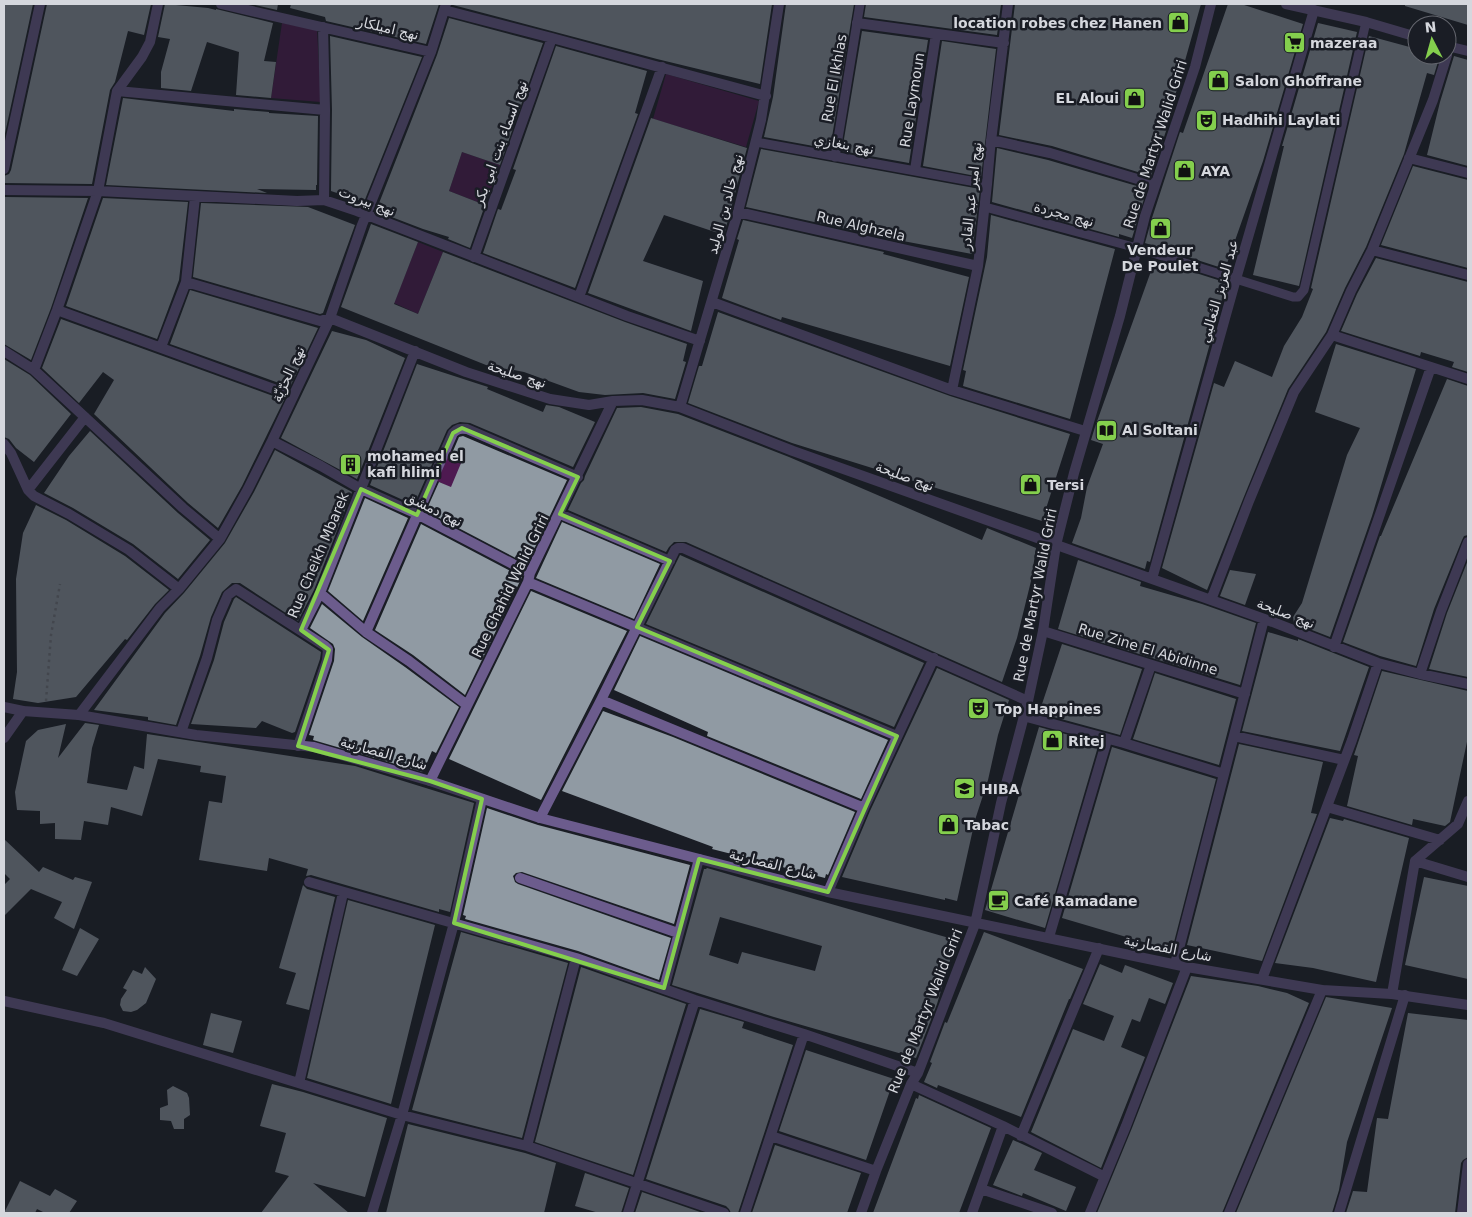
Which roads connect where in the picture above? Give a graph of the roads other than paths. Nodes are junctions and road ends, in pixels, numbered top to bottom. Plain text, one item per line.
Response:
1 (40, 4) edge
2 (158, 4) edge
3 (221, 4) edge
4 (779, 4) edge
5 (860, 4) edge
6 (1008, 4) edge
7 (1211, 4) edge
8 (1286, 4) edge
9 (445, 7) edge
10 (1314, 10) junction
11 (857, 22) junction
12 (1366, 22) junction
13 (323, 27) junction
14 (936, 34) junction
15 (1407, 34) edge
16 (552, 38) junction
17 (1004, 43) junction
18 (431, 52) junction
19 (1444, 65) edge
20 (662, 67) junction
21 (117, 91) junction
22 (766, 96) junction
23 (325, 110) junction
24 (991, 140) junction
25 (756, 142) junction
26 (835, 157) junction
27 (1409, 158) junction
28 (4, 169) edge
29 (915, 170) junction
30 (1468, 173) edge
31 (987, 184) junction
32 (1154, 184) junction
33 (4, 190) edge
34 (98, 191) junction
35 (195, 197) junction
36 (324, 200) junction
37 (985, 207) junction
38 (738, 212) junction
39 (366, 216) junction
40 (1137, 248) junction
41 (1372, 250) junction
42 (474, 257) junction
43 (978, 266) junction
44 (1468, 275) edge
45 (1236, 279) junction
46 (186, 282) junction
47 (579, 297) junction
48 (712, 302) junction
49 (57, 310) junction
50 (330, 318) junction
51 (1332, 335) junction
52 (700, 341) junction
53 (160, 348) junction
54 (4, 351) edge
55 (415, 351) junction
56 (1431, 367) junction
57 (34, 370) junction
58 (1468, 378) edge
59 (952, 390) junction
60 (293, 396) junction
61 (613, 402) junction
62 (680, 407) junction
63 (85, 417) junction
64 (1086, 431) junction
65 (272, 441) junction
66 (4, 444) edge
67 (578, 477) junction
68 (361, 489) junction
69 (28, 490) junction
70 (417, 514) junction
71 (560, 514) junction
72 (220, 539) junction
73 (1468, 542) edge
74 (1056, 545) junction
75 (670, 561) junction
76 (529, 578) junction
77 (1152, 579) junction
78 (179, 589) junction
79 (320, 593) junction
80 (1210, 600) junction
81 (1264, 619) junction
82 (637, 627) junction
83 (301, 630) junction
84 (1043, 631) junction
85 (366, 632) junction
86 (1334, 647) junction
87 (934, 658) junction
88 (1378, 663) junction
89 (1151, 665) junction
90 (1420, 674) junction
91 (1468, 684) edge
92 (1244, 694) junction
93 (601, 700) junction
94 (1028, 700) junction
95 (468, 706) junction
96 (4, 707) edge
97 (23, 711) junction
98 (79, 715) junction
99 (1023, 716) junction
100 (181, 732) junction
101 (897, 736) junction
102 (1234, 736) junction
103 (4, 738) edge
104 (1107, 740) junction
105 (1124, 743) junction
106 (298, 746) junction
107 (1344, 760) junction
108 (1224, 774) junction
109 (430, 781) junction
110 (482, 800) junction
111 (1468, 801) edge
112 (1327, 807) junction
113 (864, 808) junction
114 (540, 818) junction
115 (1440, 840) junction
116 (699, 859) junction
117 (1415, 861) junction
118 (1468, 877) edge
119 (520, 878) dead end
120 (309, 882) dead end
121 (828, 892) junction
122 (343, 893) junction
123 (454, 923) junction
124 (975, 924) junction
125 (678, 933) junction
126 (1049, 937) junction
127 (1099, 948) junction
128 (576, 958) junction
129 (1175, 964) junction
130 (1187, 967) junction
131 (1262, 979) junction
132 (664, 988) junction
133 (1322, 990) junction
134 (1392, 994) junction
135 (1405, 995) junction
136 (695, 1000) junction
137 (4, 1001) edge
138 (1468, 1005) edge
139 (804, 1034) junction
140 (918, 1073) junction
141 (299, 1083) junction
142 (911, 1084) junction
143 (402, 1115) junction
144 (1003, 1126) junction
145 (771, 1136) junction
146 (1021, 1136) junction
147 (527, 1146) junction
148 (1468, 1164) edge
149 (876, 1171) junction
150 (1105, 1177) junction
151 (637, 1184) junction
152 (982, 1189) junction
153 (372, 1213) edge
154 (628, 1213) edge
155 (724, 1213) edge
156 (745, 1213) edge
157 (861, 1213) edge
158 (972, 1213) edge
159 (1052, 1213) edge
160 (1090, 1213) edge
161 (1229, 1213) edge
162 (1339, 1213) edge
163 (1462, 1213) edge

1 - 28 street
2 - 21 street
3 - 13 street, نهج اميلكار
4 - 22 street, نهج خالد بن الوليد
5 - 11 lane, Rue El Ikhlas
6 - 17 street, نهج امير عبد القادر
7 - 32 street, Rue de Martyr Walid Griri
8 - 10 street
9 - 16 street
9 - 18 street, نهج الحرّيّة
10 - 12 street
10 - 45 street, عبد العزيز الثعالبي
11 - 14 street
11 - 26 lane, Rue El Ikhlas
12 - 15 street
12 - 45 lane, نهج مجردة
13 - 18 street, نهج اميلكار
13 - 23 street
14 - 17 street
14 - 29 street, Rue Laymoun
16 - 20 street
16 - 42 street, نهج اسماء بنت ابي بكر
17 - 24 street, نهج امير عبد القادر
18 - 39 street, نهج الحرّيّة
19 - 27 street
20 - 22 street
20 - 47 street
21 - 23 street
21 - 34 street
22 - 25 street, نهج خالد بن الوليد
23 - 36 street
24 - 31 street, نهج امير عبد القادر
24 - 32 street
25 - 26 lane, نهج بنغازي
25 - 38 street, نهج خالد بن الوليد
26 - 29 lane, نهج بنغازي
27 - 30 street
27 - 41 street
29 - 31 lane, نهج بنغازي
31 - 37 street, نهج امير عبد القادر
32 - 40 street, Rue de Martyr Walid Griri
33 - 34 street, نهج بيروت
34 - 35 street, نهج بيروت
34 - 49 street
35 - 36 street, نهج بيروت
35 - 46 street
36 - 39 street, نهج بيروت
37 - 40 lane, نهج مجردة
37 - 43 street, نهج امير عبد القادر
38 - 43 street, Rue Alghzela
38 - 48 street, نهج خالد بن الوليد
39 - 42 street, نهج بيروت
39 - 50 street, نهج الحرّيّة
40 - 45 lane, نهج مجردة
40 - 64 street, Rue de Martyr Walid Griri
41 - 44 street
41 - 51 street
42 - 47 street, نهج بيروت
43 - 59 street, نهج امير عبد القادر
45 - 77 street, عبد العزيز الثعالبي
46 - 50 street, نهج صليحة
46 - 53 street
47 - 52 street, نهج بيروت
48 - 52 street, نهج خالد بن الوليد
48 - 59 street
49 - 53 street
49 - 57 street
50 - 55 street, نهج صليحة
50 - 60 street, نهج الحرّيّة
51 - 56 street
51 - 80 street
52 - 62 street, نهج خالد بن الوليد
53 - 60 street
54 - 57 street
55 - 61 street, نهج صليحة
55 - 68 street, Rue Cheikh Mbarek
56 - 58 street
56 - 86 street
57 - 63 street
59 - 64 street
60 - 65 street, نهج الحرّيّة
61 - 62 street, نهج صليحة
61 - 67 street, Rue Chahid Walid Griri
62 - 74 street, نهج صليحة
63 - 69 street
63 - 72 street
64 - 74 street, Rue de Martyr Walid Griri
65 - 68 street, نهج دمشق
65 - 72 street, نهج الحرّيّة
66 - 69 street
67 - 70 street
67 - 71 street, Rue Chahid Walid Griri
68 - 70 street, نهج دمشق
68 - 79 street, Rue Cheikh Mbarek
69 - 78 street
70 - 76 street, نهج دمشق
70 - 85 street
71 - 75 street
71 - 76 street, Rue Chahid Walid Griri
72 - 78 street, نهج الحرّيّة
73 - 90 street
74 - 77 street, نهج صليحة
74 - 84 street, Rue de Martyr Walid Griri
75 - 82 street
75 - 87 street
76 - 82 street, نهج دمشق
76 - 95 street, Rue Chahid Walid Griri
77 - 80 street, نهج صليحة
78 - 98 street, نهج الحرّيّة
79 - 83 street, Rue Cheikh Mbarek
79 - 85 street
80 - 81 street, نهج صليحة
81 - 86 street, نهج صليحة
81 - 92 street
82 - 93 street
82 - 101 street, نهج دمشق
83 - 100 street
83 - 106 street
84 - 89 street, Rue Zine El Abidinne
84 - 94 street, Rue de Martyr Walid Griri
85 - 95 street
86 - 88 street, نهج صليحة
87 - 94 street
87 - 101 street
88 - 90 street, نهج صليحة
88 - 107 street
89 - 92 street, Rue Zine El Abidinne
89 - 105 street
90 - 91 street, نهج صليحة
92 - 102 street
93 - 113 street
93 - 114 street
94 - 99 street, Rue de Martyr Walid Griri
95 - 109 street, Rue Chahid Walid Griri
96 - 97 street, شارع القصارنية
97 - 98 street, شارع القصارنية
97 - 103 street
98 - 100 street, شارع القصارنية
99 - 104 street
99 - 124 street, Rue de Martyr Walid Griri
100 - 106 street, شارع القصارنية
101 - 113 street
102 - 107 street
102 - 108 street
104 - 105 street
104 - 126 street
105 - 108 street
106 - 109 street, شارع القصارنية
107 - 112 street
108 - 129 street
109 - 110 street, شارع القصارنية
110 - 114 street, شارع القصارنية
110 - 123 street
111 - 115 street
112 - 115 street
112 - 131 street
113 - 121 street
114 - 116 street, شارع القصارنية
115 - 117 street
116 - 121 street, شارع القصارنية
116 - 125 street
117 - 118 street
117 - 134 street
119 - 125 street
120 - 122 street
121 - 124 street, شارع القصارنية
122 - 123 street
122 - 141 street
123 - 128 street
123 - 143 street
124 - 126 street, شارع القصارنية
124 - 140 street, Rue de Martyr Walid Griri
125 - 132 street
126 - 127 street, شارع القصارنية
127 - 129 street, شارع القصارنية
127 - 146 street
128 - 132 street
128 - 147 street
129 - 130 street, شارع القصارنية
130 - 131 street, شارع القصارنية
130 - 150 street
131 - 133 street, شارع القصارنية
132 - 136 street
133 - 134 street, شارع القصارنية
133 - 161 street
134 - 135 street, شارع القصارنية
135 - 138 street, شارع القصارنية
135 - 162 street
136 - 139 street
136 - 151 street
137 - 141 street
139 - 140 street
139 - 145 street
140 - 142 street, Rue de Martyr Walid Griri
141 - 143 street
142 - 144 street
142 - 149 street, Rue de Martyr Walid Griri
143 - 147 street
143 - 153 street
144 - 146 street
144 - 152 street
145 - 149 street
145 - 156 street
146 - 150 street
147 - 151 street
148 - 163 street
149 - 157 street, Rue de Martyr Walid Griri
150 - 160 street
151 - 154 street
151 - 155 street
152 - 158 street
152 - 159 street

